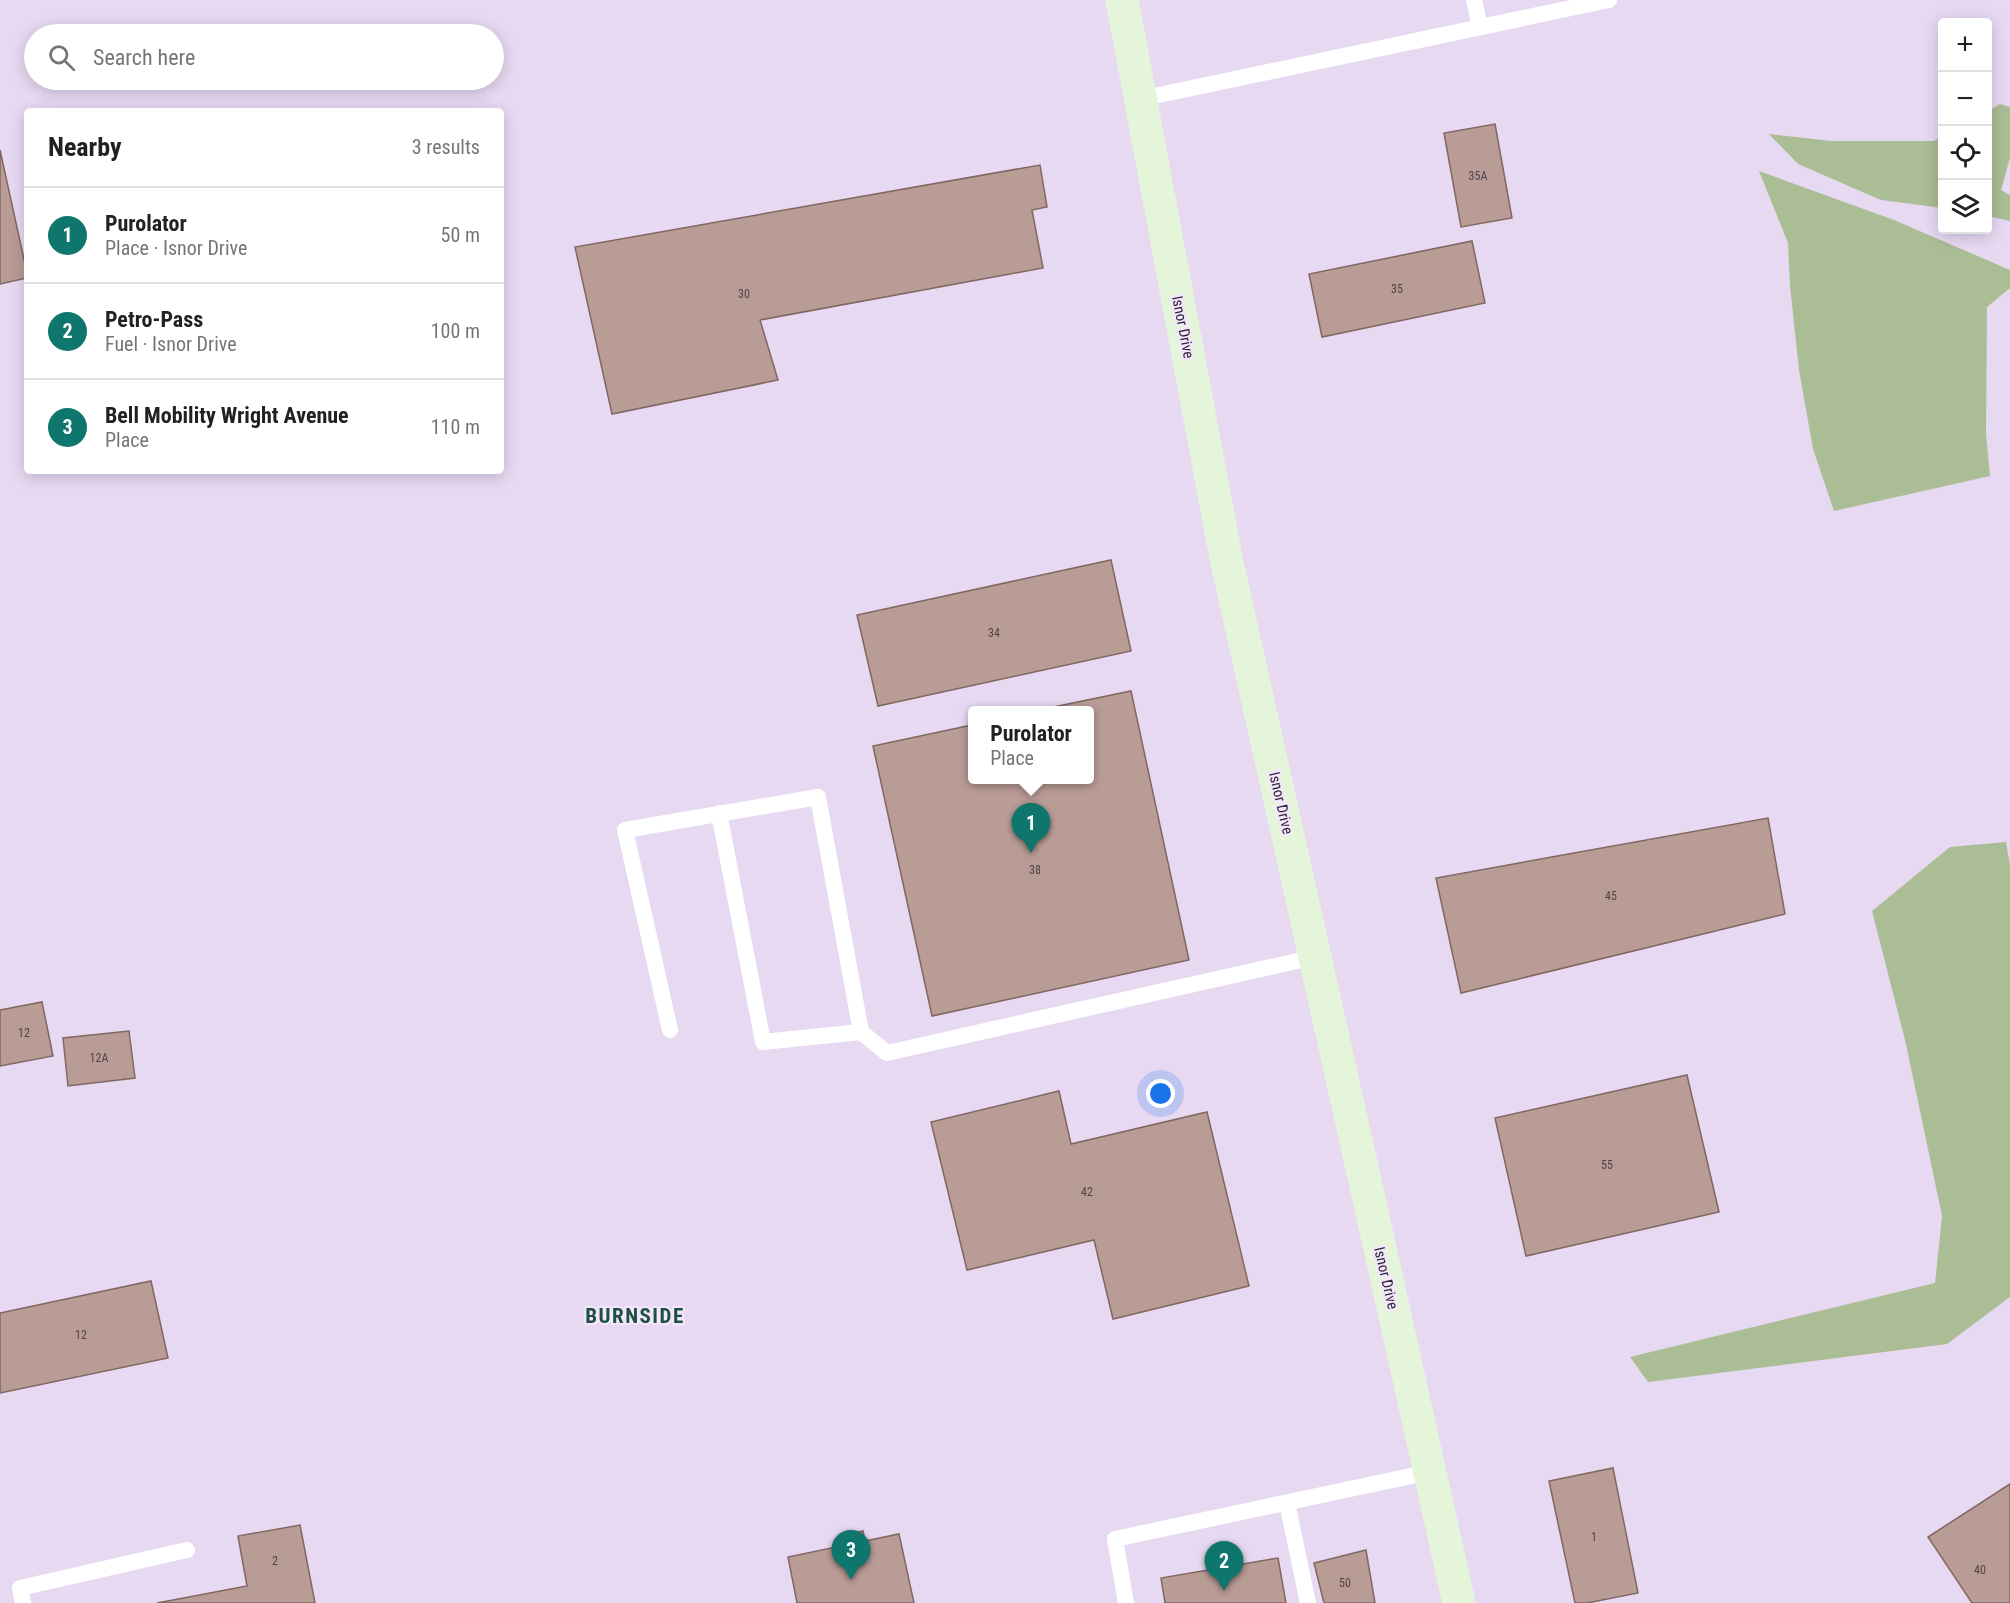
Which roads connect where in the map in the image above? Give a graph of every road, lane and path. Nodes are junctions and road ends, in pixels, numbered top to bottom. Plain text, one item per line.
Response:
1 (1122, 0) edge
2 (1474, 0) edge
3 (1609, 0) edge
4 (1480, 27) junction
5 (1140, 99) junction
6 (719, 813) junction
7 (1315, 957) junction
8 (670, 1030) dead end
9 (861, 1032) junction
10 (1430, 1472) junction
11 (1287, 1503) junction
12 (187, 1550) dead end
13 (23, 1603) edge
14 (1126, 1603) edge
15 (1308, 1603) edge
16 (1459, 1603) edge

1 - 5 street, Isnor Drive
2 - 4 lane
3 - 4 lane
4 - 5 lane
5 - 7 street, Isnor Drive
6 - 8 lane
6 - 9 lane
6 - 9 lane
7 - 9 lane
7 - 10 street, Isnor Drive
10 - 11 lane
10 - 16 street, Isnor Drive
11 - 14 lane
11 - 15 lane
12 - 13 lane

